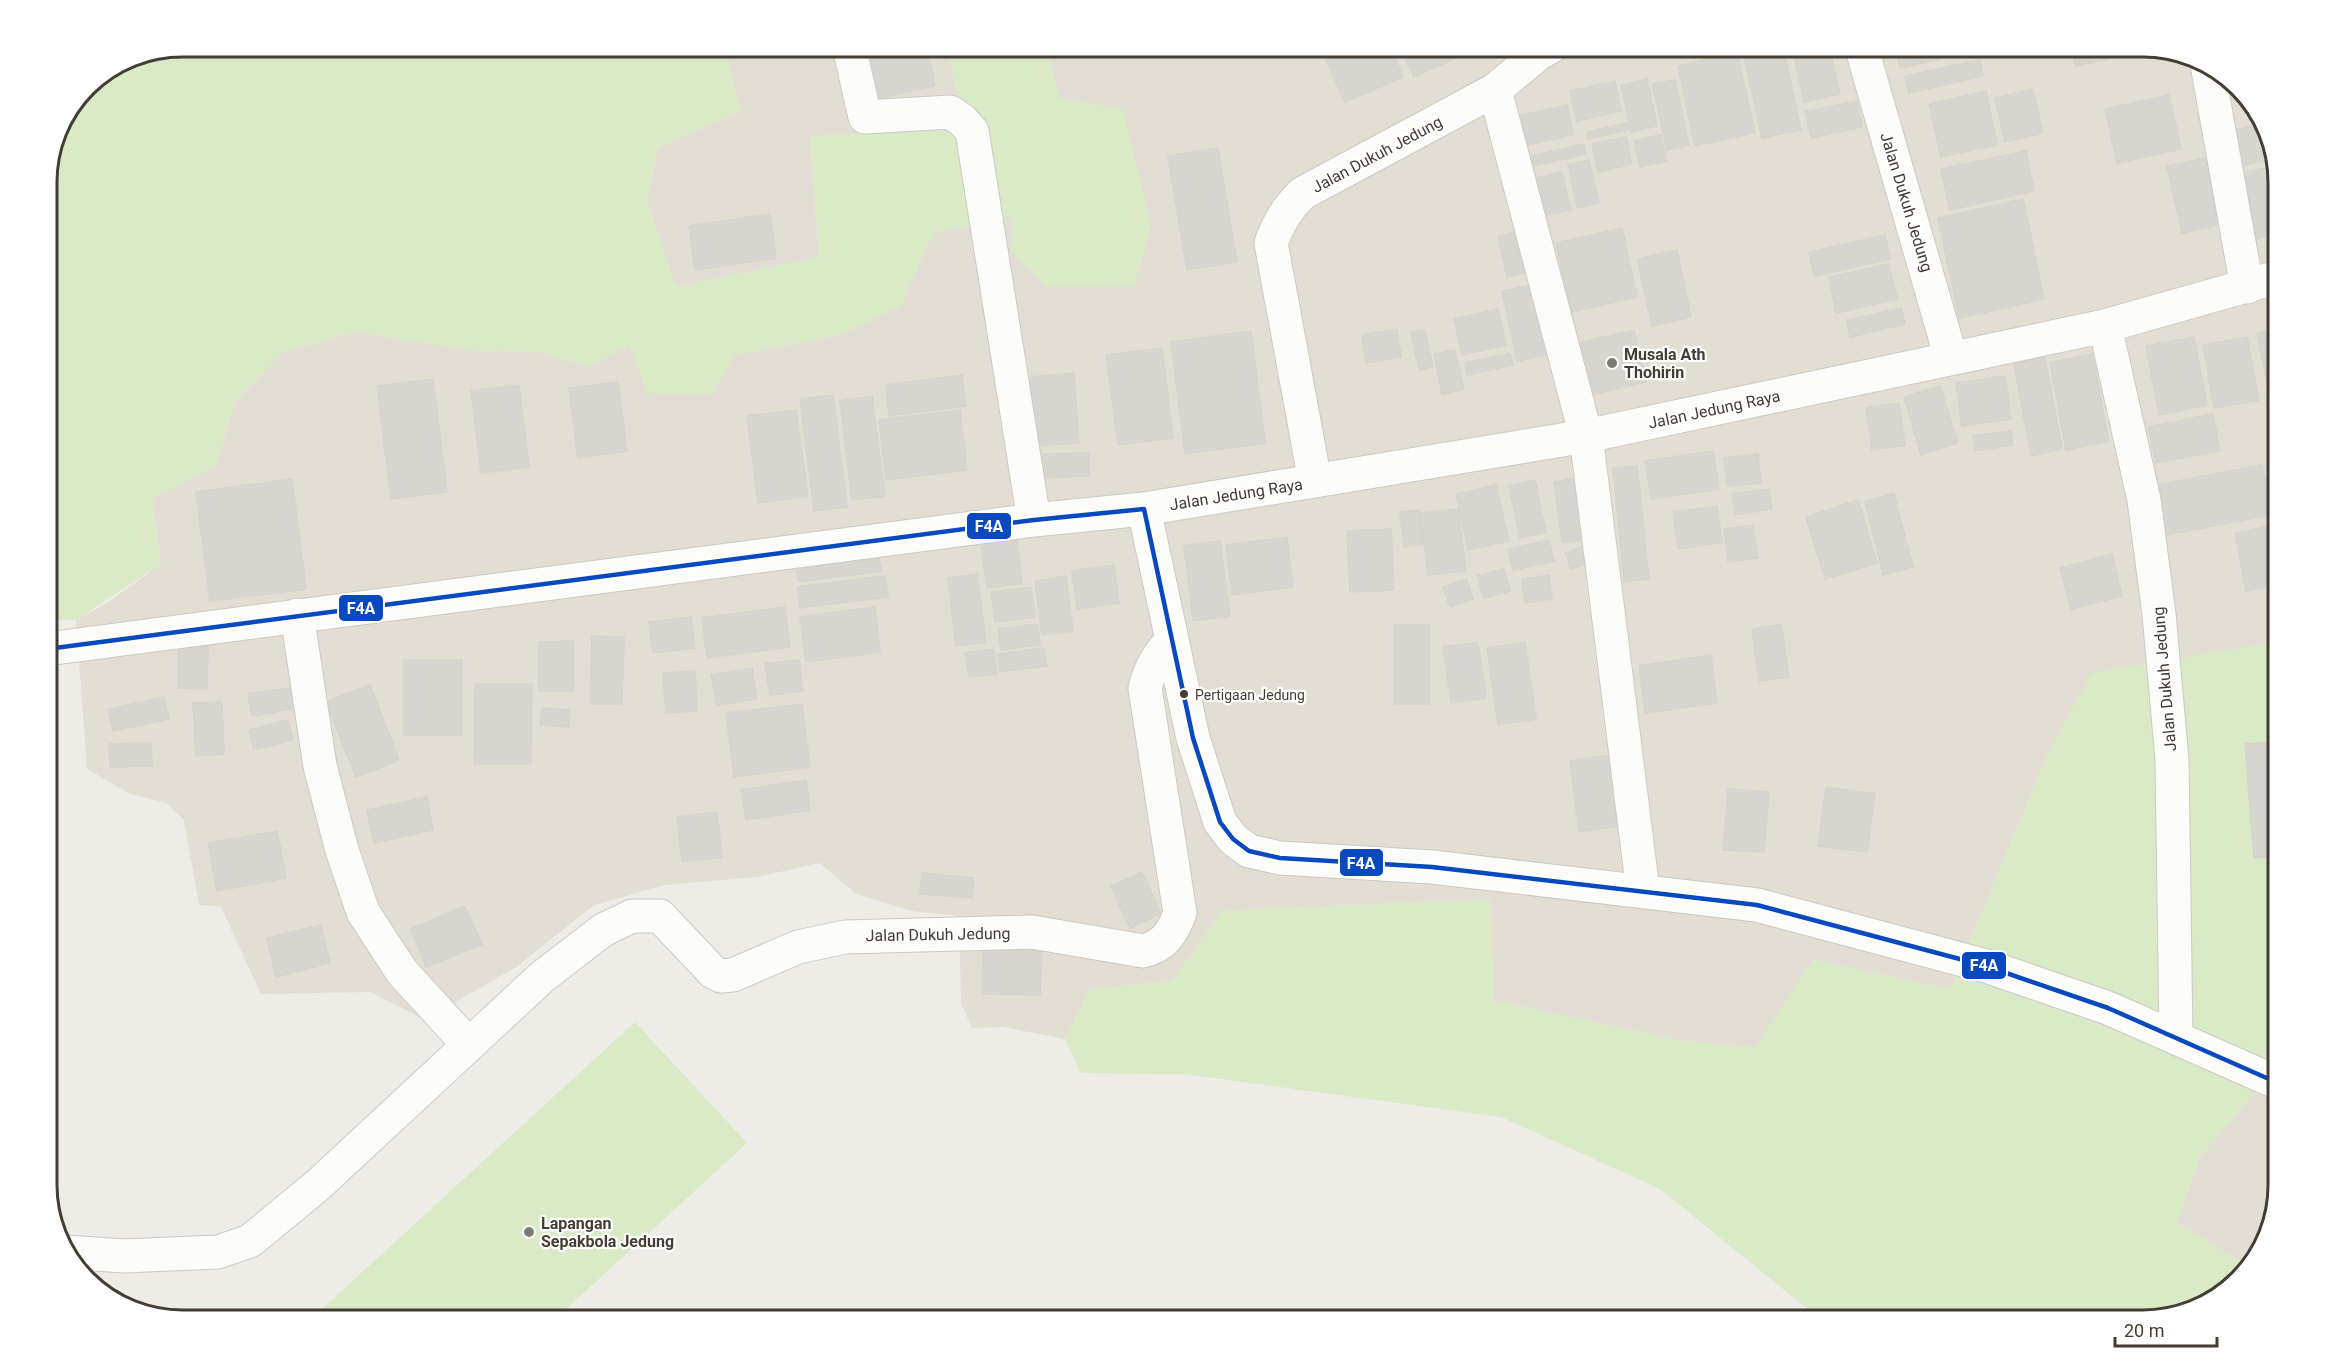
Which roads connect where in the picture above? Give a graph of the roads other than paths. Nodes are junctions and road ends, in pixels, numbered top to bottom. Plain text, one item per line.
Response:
1 (851, 57) edge
2 (1534, 57) edge
3 (1864, 57) edge
4 (2209, 77) edge
5 (1495, 90) junction
6 (2268, 280) edge
7 (2247, 287) junction
8 (2105, 326) junction
9 (1951, 358) junction
10 (1586, 436) junction
11 (1315, 481) junction
12 (1144, 509) junction
13 (1034, 520) junction
14 (297, 615) junction
15 (1172, 640) junction
16 (57, 648) edge
17 (1642, 891) junction
18 (2176, 1037) junction
19 (468, 1044) junction
20 (2268, 1078) edge
21 (77, 1253) edge

1 - 13 street
2 - 5 street, Jalan Dukuh Jedung
3 - 9 street, Jalan Dukuh Jedung
4 - 7 street
5 - 10 street
5 - 11 street, Jalan Dukuh Jedung
6 - 7 street, Jalan Jedung Raya
7 - 8 street, Jalan Jedung Raya
8 - 9 street, Jalan Jedung Raya
8 - 18 street, Jalan Dukuh Jedung
9 - 10 street, Jalan Jedung Raya
10 - 11 street, Jalan Jedung Raya
10 - 17 street
11 - 12 street, Jalan Jedung Raya
12 - 13 street, Jalan Jedung Raya
12 - 15 street
13 - 14 street, Jalan Jedung Raya
14 - 16 street, Jalan Jedung Raya
14 - 19 street
15 - 17 street
15 - 19 street, Jalan Dukuh Jedung
17 - 18 street
18 - 20 street
19 - 21 street

